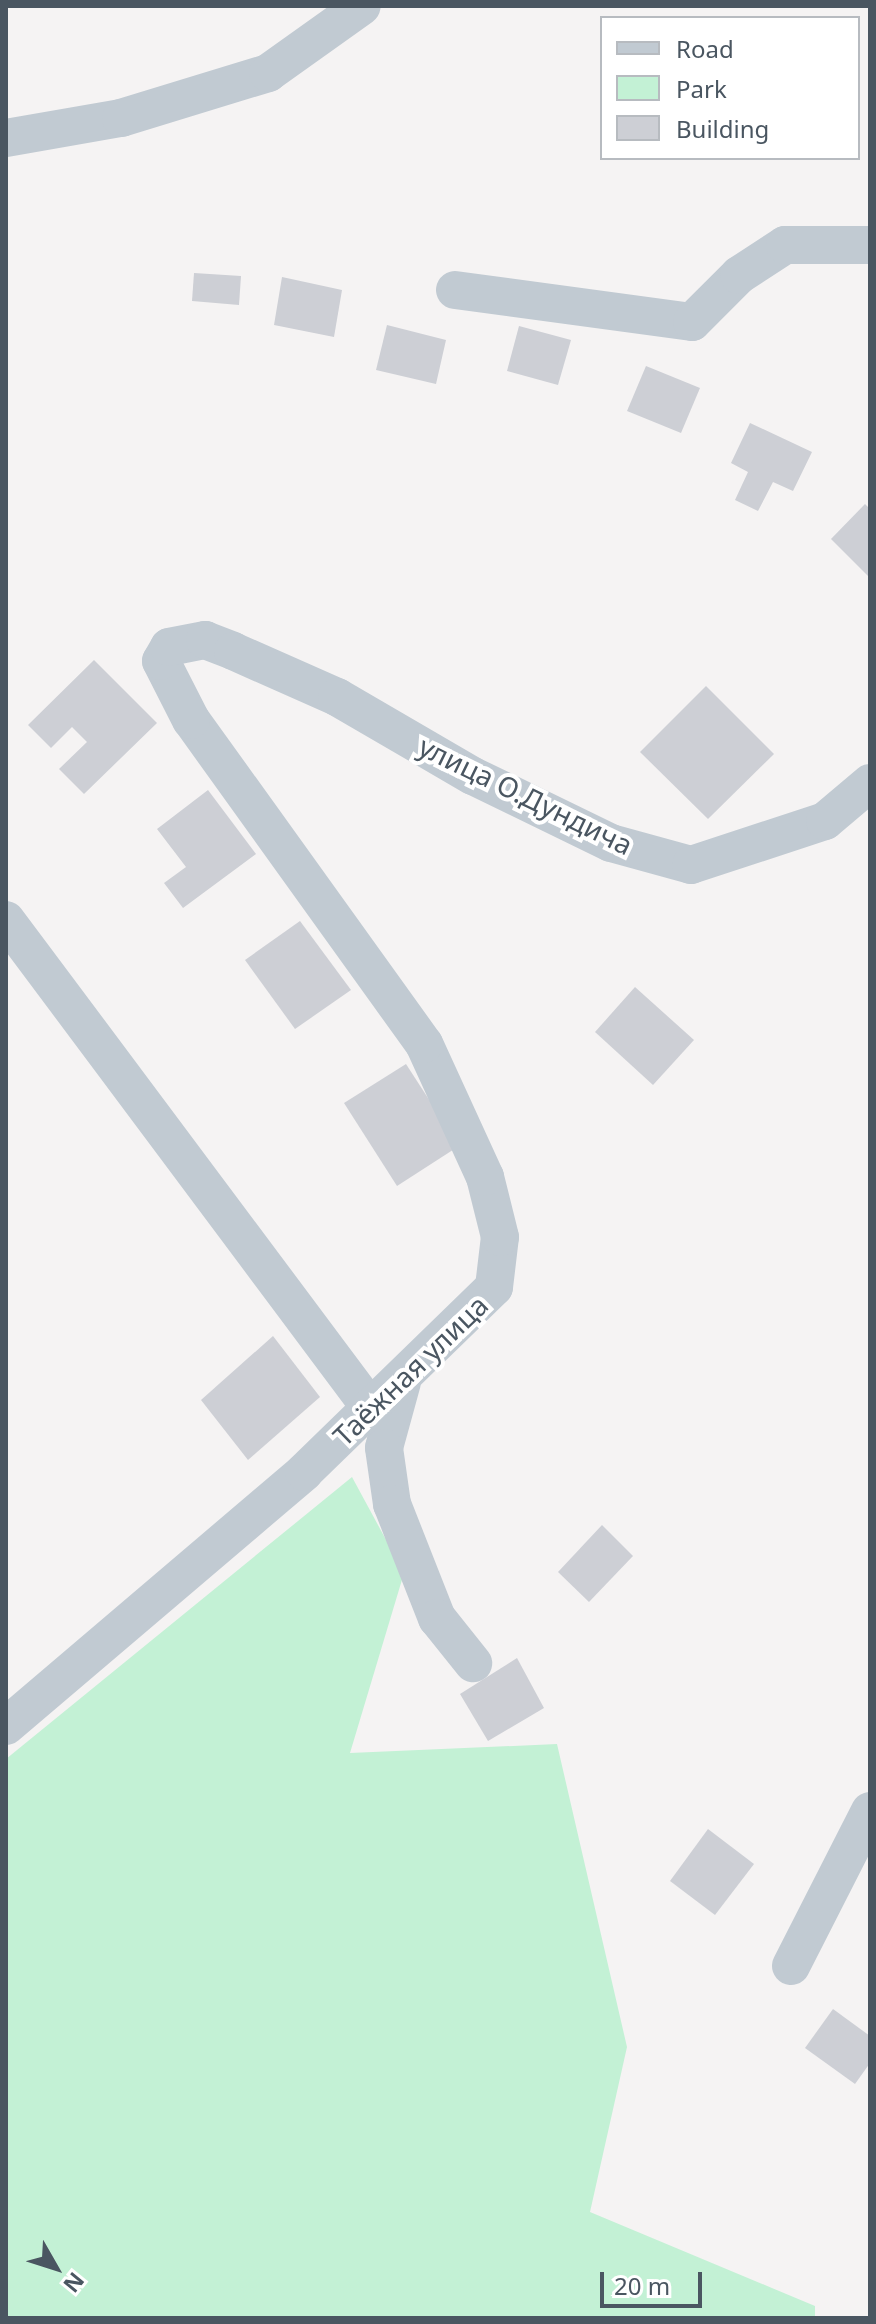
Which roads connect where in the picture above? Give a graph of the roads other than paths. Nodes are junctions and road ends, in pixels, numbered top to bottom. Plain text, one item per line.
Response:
1 (362, 6) edge
2 (6, 138) edge
3 (870, 245) edge
4 (455, 290) dead end
5 (182, 641) joint
6 (870, 783) edge
7 (6, 920) edge
8 (402, 1382) junction
9 (372, 1410) junction
10 (473, 1663) dead end
11 (24, 1690) edge
12 (6, 1726) edge
13 (870, 1811) edge
14 (791, 1966) dead end

1 - 2 street
3 - 4 street
5 - 6 street, улица О.Дундича
5 - 8 street, Таёжная улица
7 - 9 street
8 - 9 street, Таёжная улица
8 - 10 street
9 - 11 street, Таёжная улица
11 - 12 street, Таёжная улица
13 - 14 street

